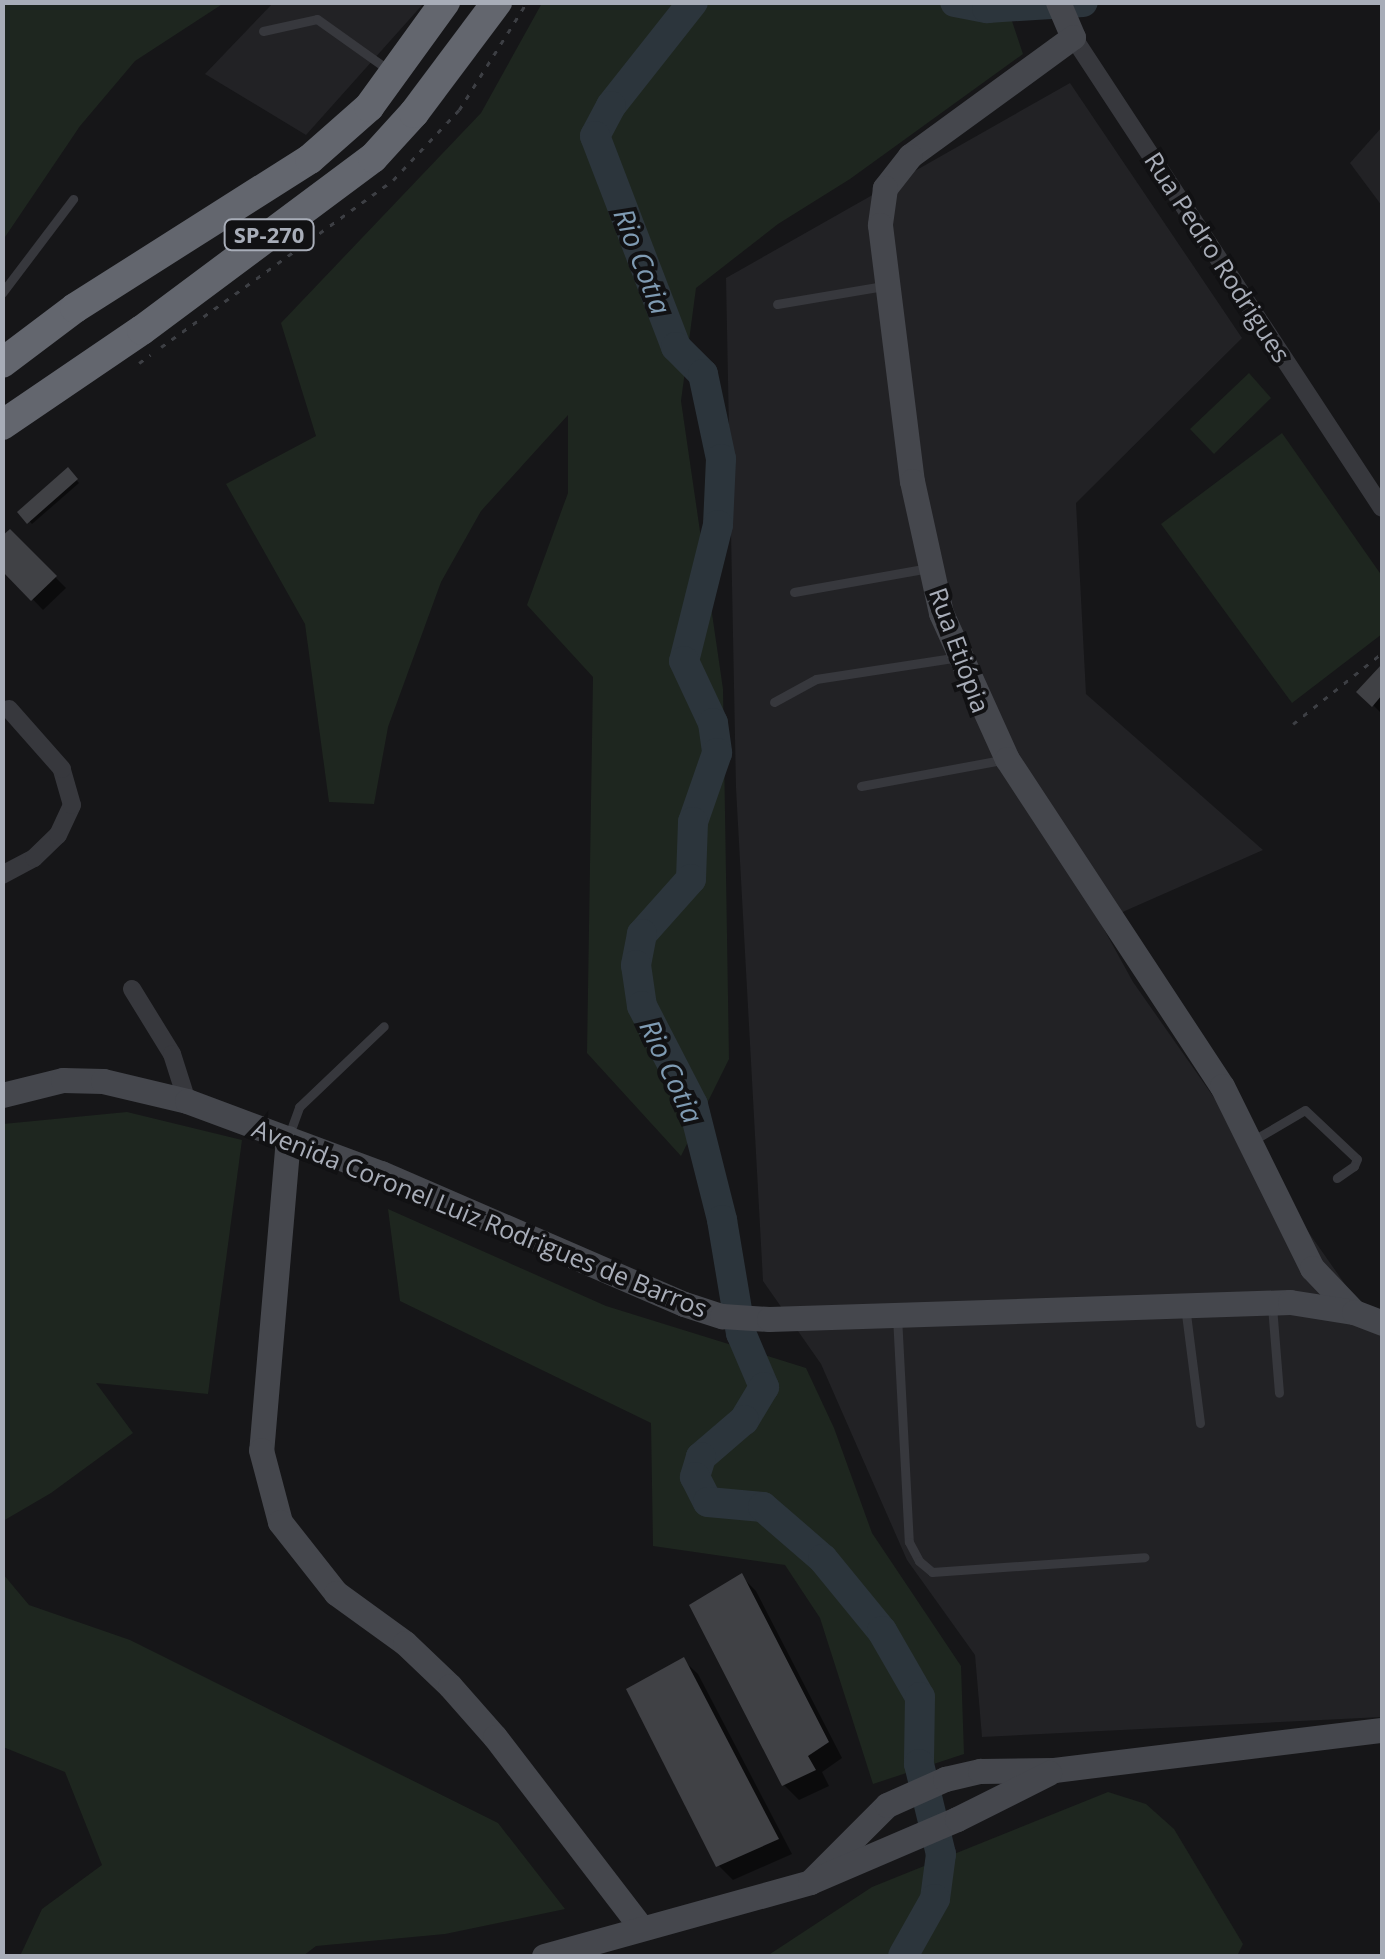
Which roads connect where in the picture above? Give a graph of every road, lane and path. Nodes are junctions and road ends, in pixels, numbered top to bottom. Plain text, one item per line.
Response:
1 (445, 2) edge
2 (497, 2) edge
3 (1066, 21) edge
4 (263, 31) dead end
5 (394, 75) junction
6 (73, 199) dead end
7 (888, 285) junction
8 (2, 293) edge
9 (777, 304) dead end
10 (75, 308) junction
11 (2, 344) edge
12 (2, 363) edge
13 (2, 429) edge
14 (1382, 508) edge
15 (931, 568) junction
16 (794, 592) dead end
17 (1382, 652) edge
18 (960, 656) junction
19 (774, 702) dead end
20 (9, 709) dead end
21 (1293, 724) dead end
22 (1007, 759) junction
23 (861, 786) dead end
24 (2, 875) edge
25 (132, 989) dead end
26 (384, 1026) dead end
27 (2, 1095) edge
28 (187, 1101) junction
29 (288, 1138) junction
30 (1252, 1141) junction
31 (1337, 1178) dead end
32 (1312, 1268) junction
33 (1281, 1302) junction
34 (1185, 1306) junction
35 (1354, 1312) junction
36 (897, 1315) junction
37 (1382, 1323) edge
38 (1280, 1393) dead end
39 (1200, 1422) dead end
40 (1144, 1557) dead end
41 (1382, 1730) edge
42 (1054, 1770) junction
43 (810, 1882) junction
44 (640, 1926) junction
45 (544, 1956) edge

1 - 5 highway, SP-270
2 - 13 highway, SP-270
3 - 7 street, Rua Etiópia
3 - 14 street, Rua Pedro Rodrigues
4 - 5 lane
5 - 10 highway, SP-270
6 - 8 lane
7 - 9 lane
7 - 15 street, Rua Etiópia
10 - 11 street
10 - 12 highway, SP-270
15 - 16 lane
15 - 18 street, Rua Etiópia
17 - 21 path
18 - 19 lane
18 - 22 street, Rua Etiópia
20 - 24 street
22 - 23 lane
22 - 30 street, Rua Etiópia
25 - 28 street
26 - 29 lane
27 - 28 street, Avenida Coronel Luiz Rodrigues de Barros
28 - 29 street, Avenida Coronel Luiz Rodrigues de Barros
29 - 36 street, Avenida Coronel Luiz Rodrigues de Barros
29 - 44 street
30 - 31 lane
30 - 32 street, Rua Etiópia
32 - 33 street
32 - 35 street, Rua Etiópia
33 - 34 street, Avenida Coronel Luiz Rodrigues de Barros
33 - 35 street, Avenida Coronel Luiz Rodrigues de Barros
33 - 38 lane
34 - 36 street, Avenida Coronel Luiz Rodrigues de Barros
34 - 39 lane
35 - 37 street, Avenida Coronel Luiz Rodrigues de Barros
36 - 40 lane
41 - 42 street
42 - 43 street
42 - 43 street
43 - 44 street
44 - 45 street

